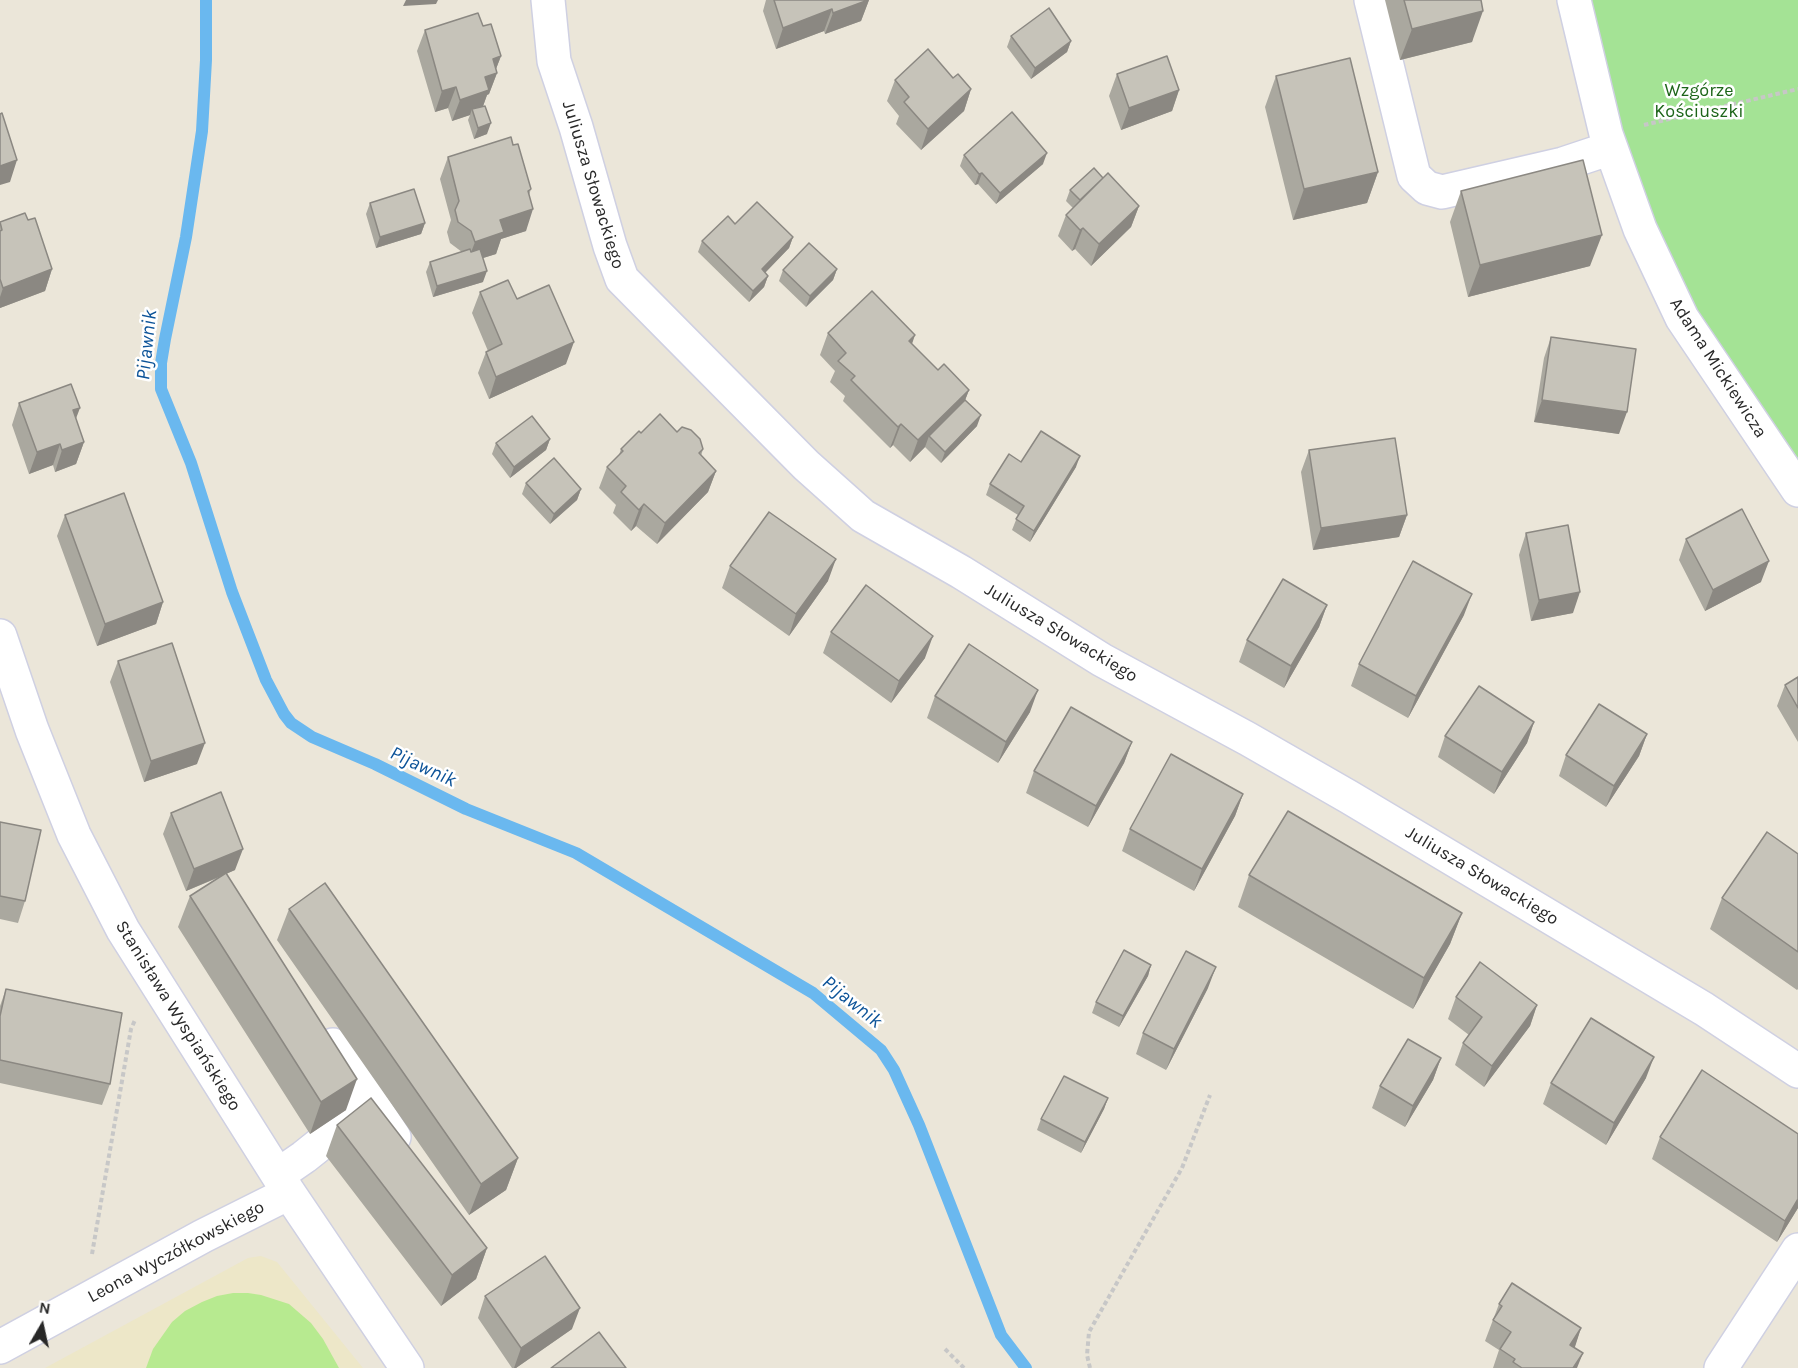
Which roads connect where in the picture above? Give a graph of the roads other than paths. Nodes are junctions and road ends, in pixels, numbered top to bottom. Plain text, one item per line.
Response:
1 (548, 0) edge
2 (1371, 0) edge
3 (1574, 0) edge
4 (1609, 141) junction
5 (1798, 490) edge
6 (0, 636) edge
7 (319, 1025) edge
8 (1798, 1071) edge
9 (372, 1103) junction
10 (411, 1162) edge
11 (283, 1184) junction
12 (1798, 1250) edge
13 (0, 1347) edge
14 (407, 1368) edge
15 (1721, 1368) edge

1 - 8 street, Juliusza Słowackiego
2 - 4 street
3 - 4 street, Adama Mickiewicza
4 - 5 street, Adama Mickiewicza
6 - 11 street, Stanisława Wyspiańskiego
7 - 9 street
9 - 10 street
9 - 11 street, Leona Wyczółkowskiego
11 - 13 street, Leona Wyczółkowskiego
11 - 14 street, Stanisława Wyspiańskiego
12 - 15 street

